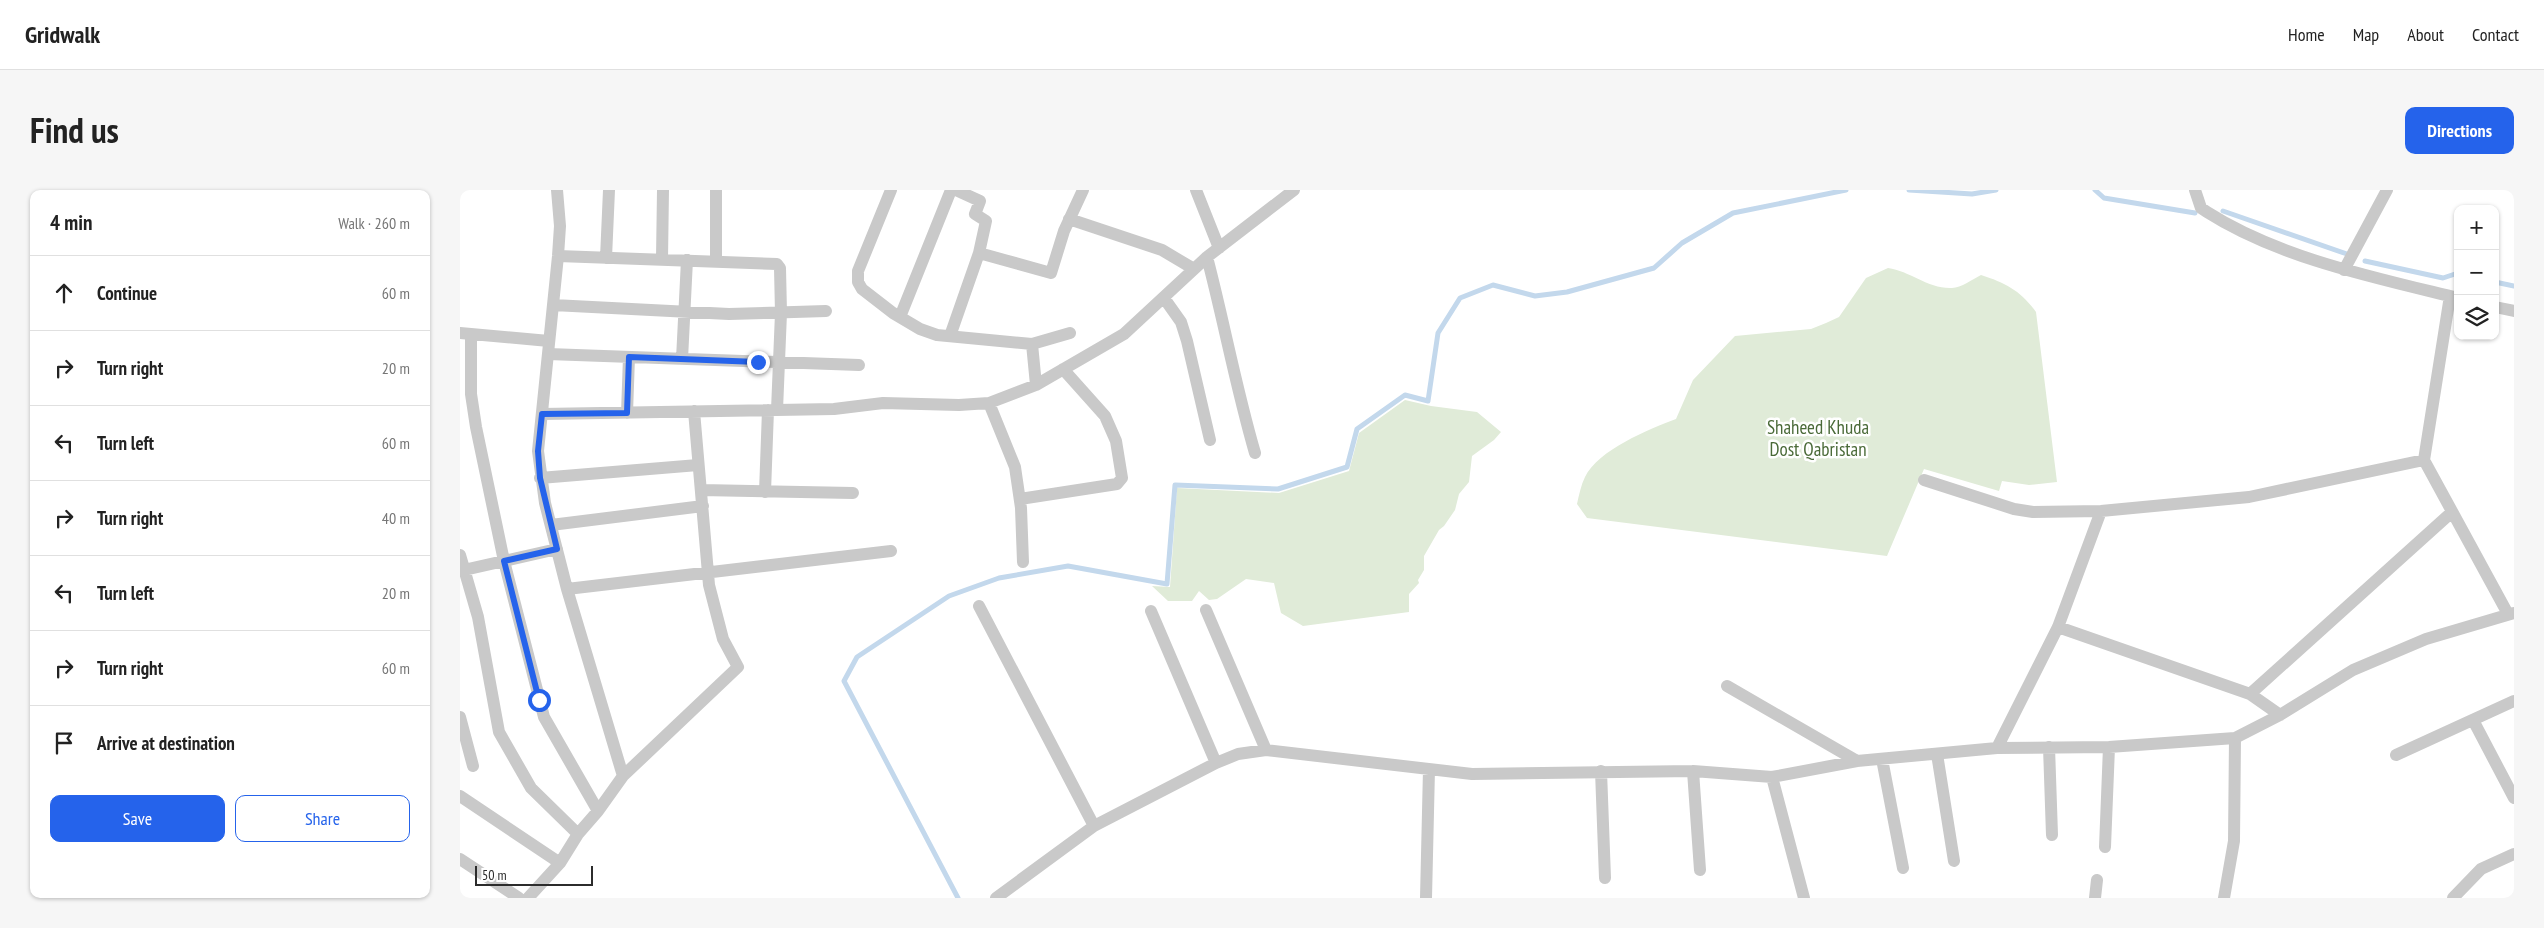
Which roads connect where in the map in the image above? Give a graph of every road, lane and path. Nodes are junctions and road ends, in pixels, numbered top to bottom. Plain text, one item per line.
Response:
1 (557, 190) edge
2 (609, 190) edge
3 (663, 190) edge
4 (716, 190) edge
5 (892, 190) edge
6 (951, 190) edge
7 (956, 190) edge
8 (1083, 190) edge
9 (1196, 190) edge
10 (1294, 190) edge
11 (2195, 190) edge
12 (2388, 190) edge
13 (1069, 219) junction
14 (1219, 248) junction
15 (979, 253) junction
16 (558, 256) junction
17 (1207, 257) junction
18 (606, 258) junction
19 (662, 259) junction
20 (687, 260) junction
21 (716, 261) junction
22 (1194, 269) junction
23 (2344, 270) junction
24 (2454, 297) edge
25 (1164, 298) junction
26 (553, 305) junction
27 (2499, 308) edge
28 (2514, 311) edge
29 (685, 312) junction
30 (826, 312) dead end
31 (781, 313) junction
32 (900, 317) junction
33 (1070, 333) dead end
34 (465, 334) edge
35 (950, 336) junction
36 (550, 341) junction
37 (1032, 344) junction
38 (548, 354) junction
39 (629, 357) junction
40 (682, 359) junction
41 (778, 362) junction
42 (859, 365) dead end
43 (1063, 369) junction
44 (1036, 385) junction
45 (989, 403) junction
46 (773, 410) junction
47 (694, 411) junction
48 (627, 413) junction
49 (542, 414) junction
50 (1210, 440) dead end
51 (1255, 453) dead end
52 (2424, 460) junction
53 (698, 465) junction
54 (540, 478) junction
55 (1924, 480) dead end
56 (701, 490) junction
57 (765, 492) junction
58 (853, 493) dead end
59 (1020, 499) junction
60 (703, 506) junction
61 (2101, 510) junction
62 (2452, 512) junction
63 (550, 525) junction
64 (557, 549) junction
65 (891, 551) dead end
66 (460, 555) edge
67 (504, 561) junction
68 (1023, 562) dead end
69 (462, 571) edge
70 (709, 573) junction
71 (567, 589) junction
72 (979, 606) dead end
73 (1206, 610) dead end
74 (1151, 611) dead end
75 (2511, 613) edge
76 (2058, 627) junction
77 (1728, 686) dead end
78 (2250, 694) junction
79 (2514, 701) edge
80 (2280, 715) junction
81 (460, 717) edge
82 (2473, 720) junction
83 (2235, 738) junction
84 (2049, 747) junction
85 (2109, 747) junction
86 (1997, 748) junction
87 (1266, 750) junction
88 (1937, 754) junction
89 (2396, 754) dead end
90 (1882, 759) junction
91 (1857, 761) junction
92 (1216, 763) junction
93 (473, 766) dead end
94 (1428, 769) junction
95 (1601, 771) junction
96 (1693, 771) junction
97 (623, 776) junction
98 (1772, 777) junction
99 (460, 796) edge
100 (2514, 798) edge
101 (598, 811) junction
102 (1094, 826) junction
103 (578, 834) junction
104 (2052, 834) dead end
105 (2105, 847) dead end
106 (2514, 854) edge
107 (460, 859) edge
108 (1954, 861) dead end
109 (560, 864) junction
110 (1903, 868) dead end
111 (1700, 870) dead end
112 (1605, 878) dead end
113 (2097, 880) dead end
114 (519, 898) edge
115 (528, 898) edge
116 (996, 898) edge
117 (1426, 898) edge
118 (1804, 898) edge
119 (2095, 898) edge
120 (2224, 898) edge
121 (2453, 898) edge

1 - 16 street
2 - 18 street
3 - 19 street
4 - 21 street
5 - 32 street
6 - 32 street
7 - 15 street
8 - 13 street
9 - 14 street
10 - 14 street
11 - 23 street
12 - 23 street
13 - 15 street
13 - 22 street
14 - 17 street
15 - 35 street
16 - 18 street
16 - 26 street
17 - 22 street
17 - 51 street
18 - 19 street
19 - 20 street
20 - 21 street
20 - 29 street
21 - 31 street
22 - 25 street
23 - 24 street
24 - 52 street
25 - 43 street
25 - 50 street
26 - 29 street
26 - 36 street
27 - 28 street
29 - 31 street
29 - 40 street
30 - 31 street
31 - 41 street
32 - 35 street
33 - 37 street
34 - 36 street
34 - 67 street
35 - 37 street
36 - 38 street
37 - 44 street
38 - 39 street
38 - 49 street
39 - 40 street
39 - 48 street
40 - 41 street
41 - 42 street
41 - 46 street
43 - 44 street
43 - 59 street
44 - 45 street
45 - 46 street
45 - 59 street
46 - 47 street
46 - 57 street
47 - 48 street
47 - 53 street
48 - 49 street
49 - 54 street
52 - 61 street
52 - 62 street
53 - 54 street
53 - 56 street
54 - 63 street
55 - 61 street
56 - 57 street
56 - 60 street
57 - 58 street
59 - 68 street
60 - 63 street
60 - 70 street
61 - 76 street
62 - 75 street
62 - 78 street
63 - 64 street
64 - 67 street
64 - 71 street
65 - 70 street
66 - 69 street
67 - 69 street
67 - 101 street
69 - 103 street
70 - 71 street
70 - 97 street
71 - 97 street
72 - 102 street
73 - 87 street
74 - 92 street
75 - 80 street
76 - 78 street
76 - 86 street
77 - 91 street
78 - 80 street
79 - 82 street
80 - 83 street
81 - 93 street
82 - 89 street
82 - 100 street
83 - 85 street
83 - 120 street
84 - 85 street
84 - 86 street
84 - 104 street
85 - 105 street
86 - 88 street
87 - 92 street
87 - 94 street
88 - 90 street
88 - 108 street
90 - 91 street
90 - 110 street
91 - 98 street
92 - 102 street
94 - 95 street
94 - 117 street
95 - 96 street
95 - 112 street
96 - 98 street
96 - 111 street
97 - 101 street
98 - 118 street
99 - 109 street
101 - 103 street
102 - 116 street
103 - 109 street
106 - 121 street
107 - 114 street
109 - 115 street
113 - 119 street

